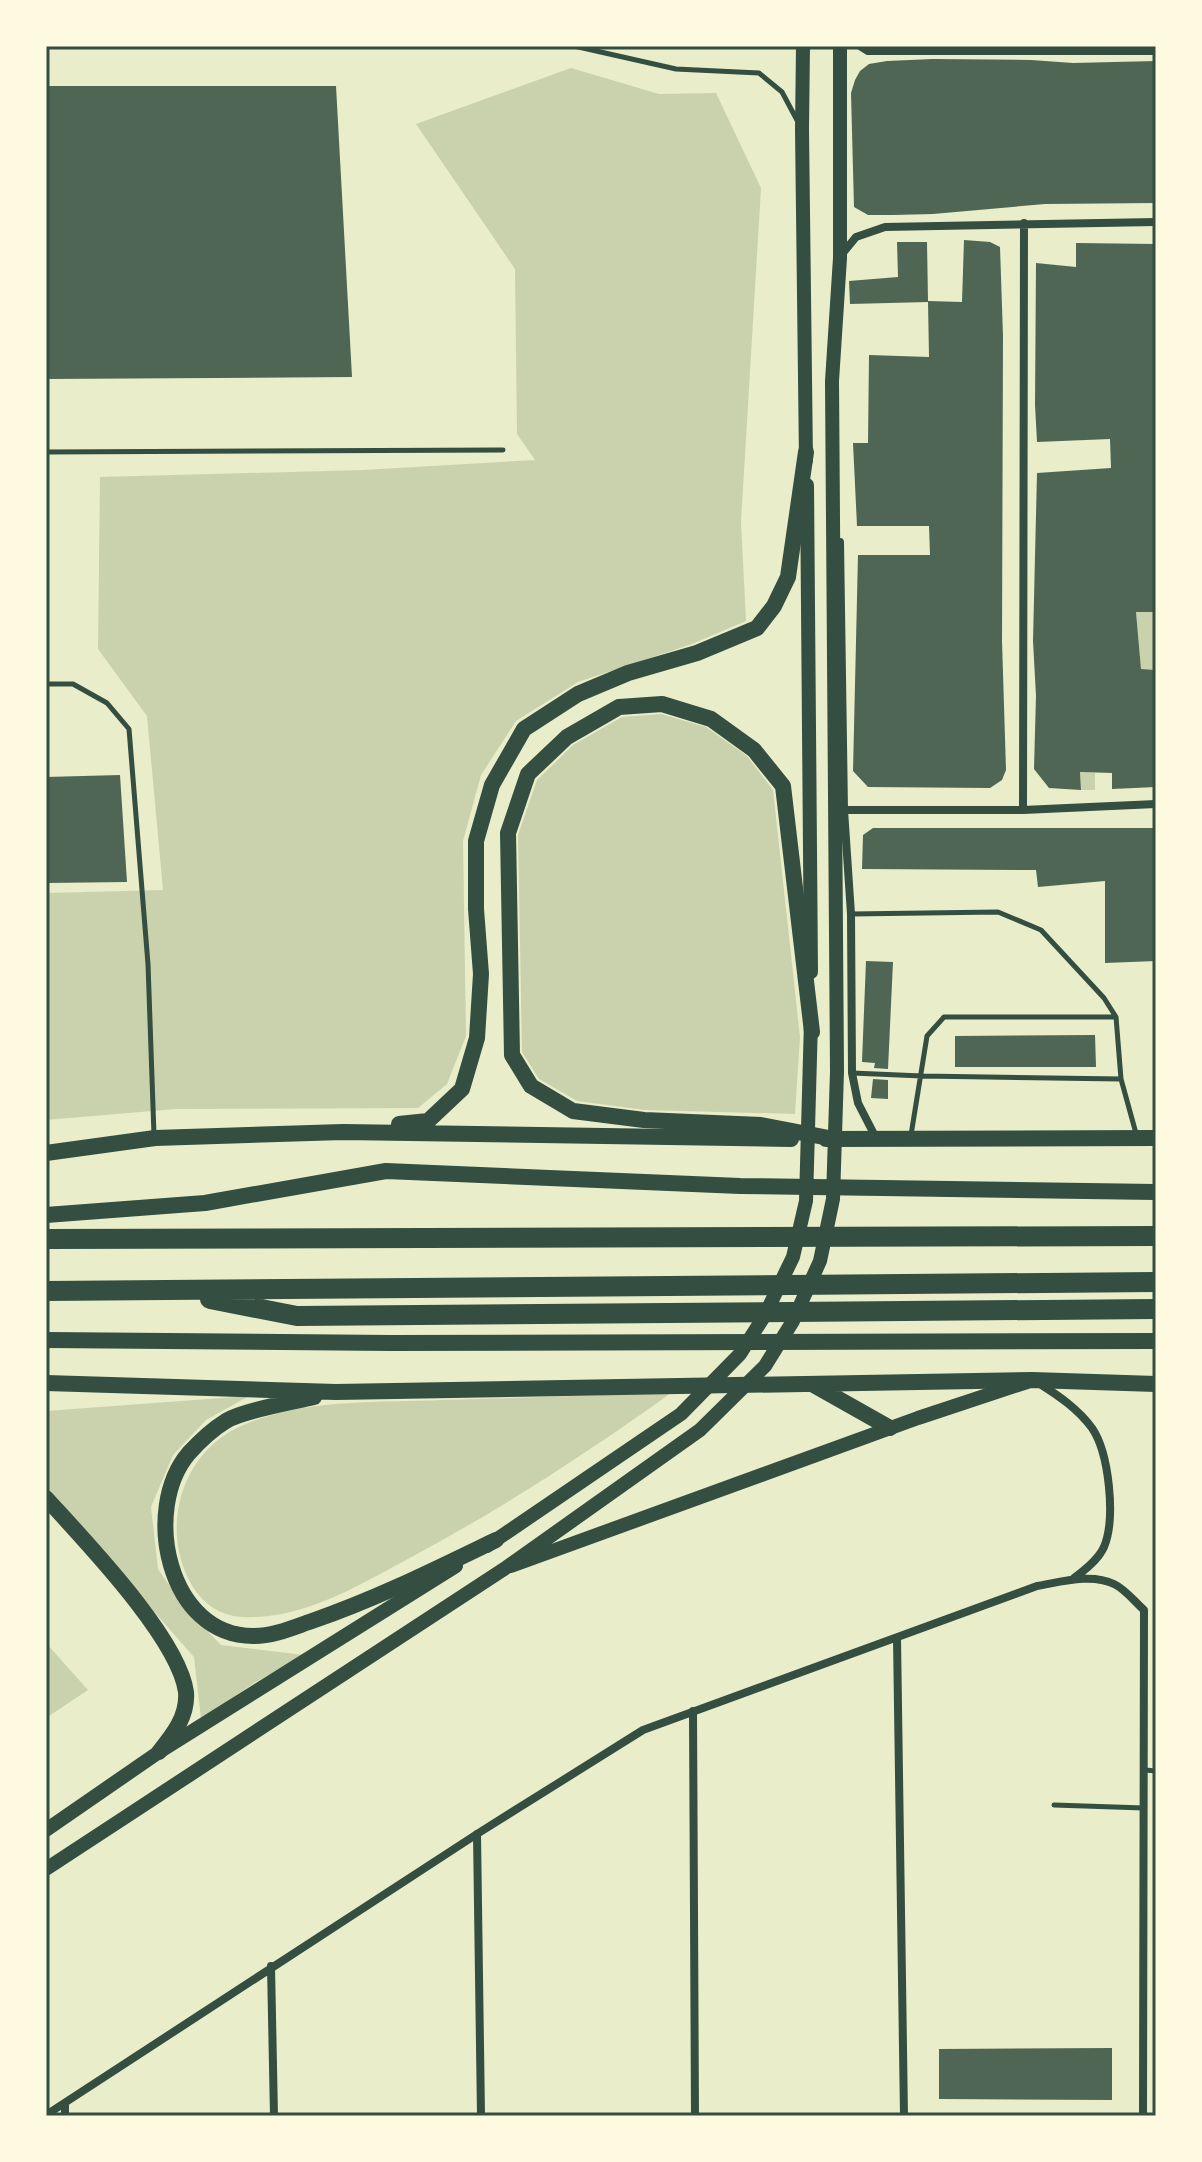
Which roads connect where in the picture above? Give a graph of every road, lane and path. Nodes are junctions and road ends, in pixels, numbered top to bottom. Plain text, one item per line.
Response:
1 (574, 46) edge
2 (803, 46) edge
3 (840, 46) edge
4 (860, 46) edge
5 (1156, 51) edge
6 (802, 129) junction
7 (1156, 222) edge
8 (1024, 223) junction
9 (840, 258) junction
10 (832, 381) junction
11 (503, 450) dead end
12 (46, 452) edge
13 (806, 452) junction
14 (46, 684) edge
15 (1156, 804) edge
16 (844, 810) junction
17 (1023, 810) junction
18 (851, 914) junction
19 (1116, 1017) junction
20 (812, 1032) junction
21 (844, 1072) junction
22 (922, 1076) junction
23 (1121, 1079) junction
24 (343, 1132) junction
25 (910, 1137) junction
26 (155, 1138) junction
27 (1138, 1138) junction
28 (1156, 1138) edge
29 (834, 1139) junction
30 (877, 1139) junction
31 (46, 1153) edge
32 (1156, 1192) edge
33 (46, 1215) edge
34 (1156, 1236) edge
35 (46, 1239) edge
36 (1156, 1282) edge
37 (166, 1290) junction
38 (46, 1291) edge
39 (1156, 1309) edge
40 (46, 1340) edge
41 (1156, 1341) edge
42 (1032, 1380) junction
43 (46, 1383) edge
44 (811, 1384) junction
45 (1156, 1384) edge
46 (336, 1392) junction
47 (890, 1428) junction
48 (46, 1498) edge
49 (496, 1540) junction
50 (507, 1567) junction
51 (1072, 1580) junction
52 (1156, 1609) edge
53 (1144, 1610) junction
54 (897, 1638) junction
55 (693, 1711) junction
56 (159, 1752) junction
57 (1144, 1770) junction
58 (1156, 1771) edge
59 (1054, 1805) dead end
60 (1144, 1808) junction
61 (46, 1830) edge
62 (477, 1834) junction
63 (46, 1869) edge
64 (271, 1966) junction
65 (65, 2104) junction
66 (46, 2115) edge
67 (65, 2116) edge
68 (274, 2116) edge
69 (481, 2116) edge
70 (695, 2116) edge
71 (904, 2116) edge
72 (1143, 2116) edge

1 - 6 lane
2 - 6 main road
3 - 9 main road
4 - 5 street
6 - 13 main road
7 - 8 street
8 - 9 street
8 - 17 street
9 - 10 main road
10 - 16 street
10 - 21 main road
11 - 12 lane
13 - 20 main road
13 - 24 main road
14 - 26 lane
15 - 17 street
16 - 17 street
16 - 18 street
18 - 19 lane
18 - 21 street
19 - 22 lane
19 - 23 lane
20 - 29 main road
20 - 49 main road
21 - 22 lane
21 - 30 street
21 - 50 main road
22 - 23 lane
22 - 25 lane
23 - 27 lane
24 - 26 main road
24 - 29 main road
25 - 27 main road
25 - 30 main road
26 - 31 main road
27 - 28 main road
29 - 30 main road
32 - 33 main road
34 - 35 highway
36 - 37 highway
37 - 38 highway
37 - 39 highway
40 - 41 main road
42 - 44 main road
42 - 45 main road
42 - 47 main road
42 - 51 street
43 - 46 main road
44 - 46 main road
44 - 47 main road
46 - 49 main road
47 - 50 main road
48 - 56 main road
49 - 56 main road
50 - 63 main road
51 - 53 street
51 - 54 street
52 - 53 street
53 - 57 street
54 - 55 street
54 - 71 street
55 - 62 street
55 - 70 street
56 - 61 main road
57 - 58 lane
57 - 60 street
59 - 60 lane
60 - 72 street
62 - 64 street
62 - 69 street
64 - 65 street
64 - 68 street
65 - 66 street
65 - 67 street

